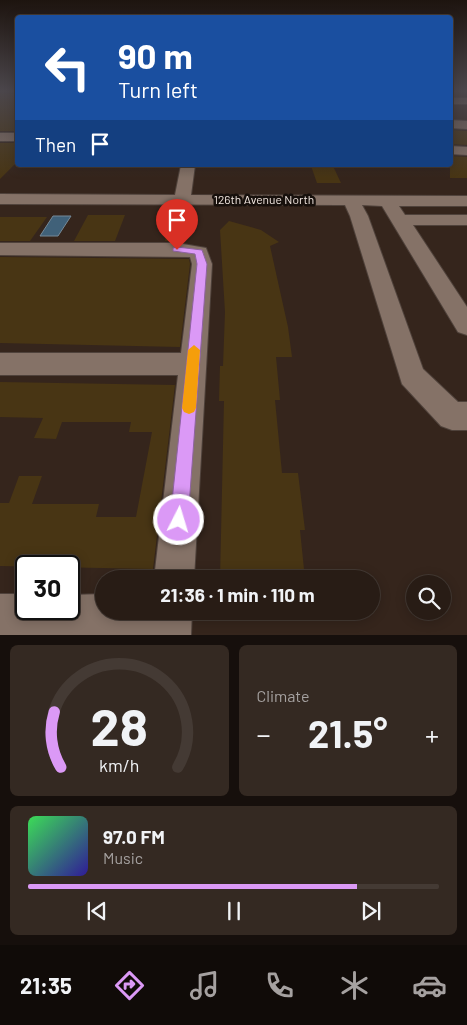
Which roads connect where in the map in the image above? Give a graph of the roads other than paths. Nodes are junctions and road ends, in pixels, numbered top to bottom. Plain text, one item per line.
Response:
1 (453, 124) edge
2 (467, 125) edge
3 (0, 137) edge
4 (15, 137) edge
5 (453, 150) edge
6 (467, 151) edge
7 (188, 167) edge
8 (0, 199) edge
9 (182, 200) junction
10 (351, 201) junction
11 (388, 201) junction
12 (467, 202) edge
13 (400, 220) junction
14 (467, 220) edge
15 (0, 249) edge
16 (467, 326) edge
17 (0, 364) edge
18 (193, 364) junction
19 (467, 416) edge
20 (175, 570) edge
21 (0, 615) edge
22 (95, 615) edge

1 - 2 street
3 - 4 street
5 - 6 street
7 - 9 street
8 - 9 street, 126th Avenue North
9 - 10 street, 126th Avenue North
10 - 11 street, 126th Avenue North
10 - 19 street
11 - 12 street, 126th Avenue North
11 - 13 street
13 - 14 street
13 - 16 street
15 - 18 street
17 - 18 street
18 - 20 street
21 - 22 street

